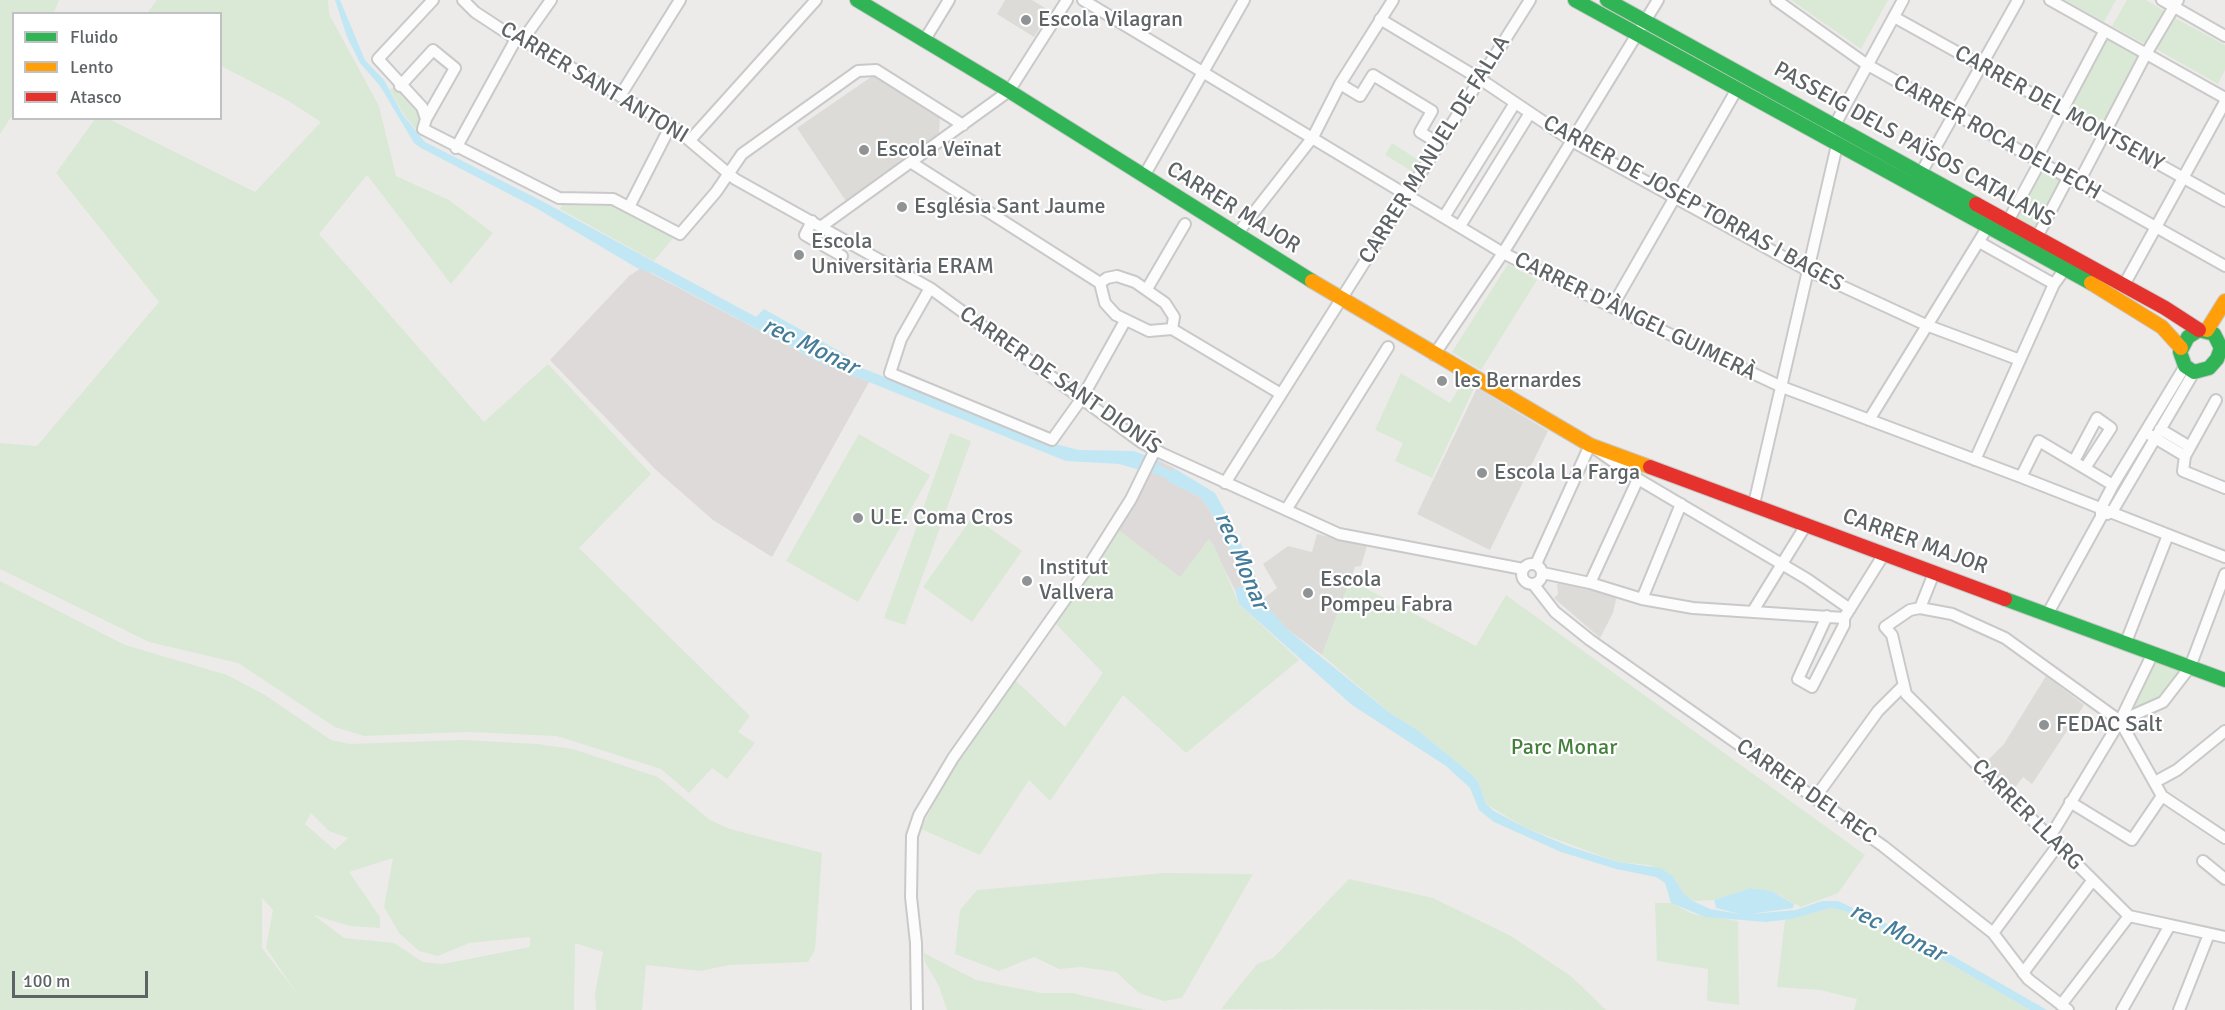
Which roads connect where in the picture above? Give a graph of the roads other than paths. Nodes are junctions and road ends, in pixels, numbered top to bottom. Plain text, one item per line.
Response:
1 (433, 0) edge
2 (463, 0) edge
3 (551, 0) edge
4 (680, 0) edge
5 (816, 0) edge
6 (857, 0) edge
7 (949, 0) edge
8 (1067, 0) edge
9 (1083, 0) edge
10 (1244, 0) edge
11 (1393, 0) edge
12 (1530, 0) edge
13 (1575, 0) edge
14 (1607, 0) edge
15 (1658, 0) edge
16 (1776, 0) edge
17 (1903, 0) edge
18 (2018, 0) edge
19 (2050, 0) edge
20 (2162, 0) edge
21 (2176, 3) edge
22 (1894, 17) junction
23 (1380, 19) junction
24 (1645, 21) junction
25 (2104, 32) junction
26 (1637, 34) junction
27 (2225, 36) edge
28 (519, 40) junction
29 (924, 41) junction
30 (2146, 54) junction
31 (1866, 64) junction
32 (1982, 66) junction
33 (1204, 71) junction
34 (1480, 79) junction
35 (1340, 84) junction
36 (400, 86) junction
37 (1737, 90) junction
38 (1009, 91) junction
39 (620, 96) junction
40 (2225, 100) edge
41 (1515, 103) junction
42 (2062, 111) junction
43 (1530, 113) junction
44 (1954, 114) junction
45 (426, 118) junction
46 (671, 125) junction
47 (963, 125) junction
48 (1835, 125) junction
49 (2104, 135) junction
50 (1313, 137) junction
51 (690, 139) junction
52 (1572, 141) junction
53 (1832, 142) junction
54 (1438, 143) junction
55 (456, 148) junction
56 (2038, 161) junction
57 (912, 163) junction
58 (729, 172) junction
59 (1921, 173) junction
60 (1144, 176) junction
61 (2183, 178) junction
62 (2073, 181) junction
63 (1407, 193) junction
64 (1673, 196) junction
65 (2225, 201) edge
66 (630, 207) junction
67 (1444, 217) junction
68 (2008, 221) junction
69 (817, 223) junction
70 (1185, 224) dead end
71 (1460, 226) junction
72 (2156, 227) junction
73 (1988, 228) junction
74 (1237, 234) junction
75 (2037, 237) junction
76 (1979, 242) junction
77 (1503, 253) junction
78 (842, 256) dead end
79 (2225, 266) edge
80 (2065, 269) junction
81 (1807, 270) junction
82 (1100, 283) junction
83 (2054, 284) junction
84 (2124, 285) junction
85 (930, 288) junction
86 (1147, 289) junction
87 (1340, 299) junction
88 (2225, 301) edge
89 (1612, 307) junction
90 (2225, 320) edge
91 (1125, 321) junction
92 (1926, 325) junction
93 (1172, 329) junction
94 (2214, 337) edge
95 (1388, 347) dead end
96 (2181, 348) junction
97 (1434, 354) junction
98 (2020, 360) junction
99 (2225, 367) edge
100 (2209, 368) junction
101 (2189, 369) junction
102 (1782, 387) junction
103 (1281, 394) junction
104 (1082, 398) junction
105 (2216, 400) dead end
106 (1869, 420) junction
107 (2160, 429) junction
108 (2145, 431) junction
109 (2154, 439) junction
110 (1590, 445) junction
111 (1154, 452) junction
112 (2188, 452) junction
113 (1976, 460) junction
114 (2074, 461) junction
115 (2085, 468) junction
116 (2021, 477) junction
117 (1638, 479) junction
118 (1225, 483) junction
119 (2113, 484) junction
120 (2225, 488) edge
121 (1679, 503) junction
122 (1754, 504) junction
123 (1286, 510) junction
124 (2105, 512) junction
125 (1806, 525) junction
126 (2168, 535) junction
127 (1884, 554) junction
128 (2225, 557) edge
129 (1536, 564) junction
130 (1782, 565) junction
131 (1523, 569) junction
132 (1543, 573) junction
133 (1934, 573) junction
134 (2225, 574) edge
135 (1590, 583) junction
136 (1534, 585) junction
137 (1642, 599) junction
138 (1920, 608) junction
139 (1753, 611) junction
140 (1847, 613) junction
141 (2048, 613) junction
142 (1827, 616) junction
143 (2126, 642) junction
144 (2153, 653) junction
145 (2190, 667) junction
146 (2225, 680) edge
147 (1904, 685) junction
148 (2120, 721) junction
149 (2225, 731) edge
150 (2155, 783) junction
151 (2162, 796) junction
152 (1815, 798) junction
153 (2070, 802) junction
154 (2225, 838) edge
155 (2054, 841) junction
156 (2203, 861) dead end
157 (2225, 879) edge
158 (2092, 881) junction
159 (2129, 916) junction
160 (2170, 924) junction
161 (1994, 933) junction
162 (2209, 934) junction
163 (2225, 937) edge
164 (2023, 973) junction
165 (2064, 1008) edge
166 (917, 1010) edge
167 (2122, 1010) edge
168 (2179, 1010) edge

1 - 36 street
2 - 28 street, CARRER SANT ANTONI
3 - 28 street
4 - 39 street
5 - 51 street
6 - 29 street, CARRER MAJOR
7 - 29 street
8 - 38 street
9 - 33 street, CARRER D'ÀNGEL GUIMERÀ
10 - 33 street
11 - 23 street
12 - 34 street, CARRER MANUEL DE FALLA
13 - 26 street
14 - 24 street, PASSEIG DELS PAÏSOS CATALANS
15 - 24 street
16 - 31 street, CARRER ROCA DELPECH
17 - 22 street
18 - 32 street
19 - 25 street
20 - 21 street
21 - 27 street
21 - 30 street
22 - 31 street
22 - 32 street, CARRER DEL MONTSENY
23 - 34 street, CARRER DE JOSEP TORRAS I BAGES
23 - 35 street
24 - 26 street
24 - 48 street, PASSEIG DELS PAÏSOS CATALANS
25 - 30 street
25 - 42 street
26 - 37 street
26 - 52 street
28 - 39 street, CARRER SANT ANTONI
28 - 55 street
29 - 38 street, CARRER MAJOR
30 - 40 street
30 - 49 street
31 - 44 street, CARRER ROCA DELPECH
31 - 48 street
32 - 42 street, CARRER DEL MONTSENY
32 - 44 street
33 - 50 street, CARRER D'ÀNGEL GUIMERÀ
33 - 60 street
34 - 41 street, CARRER DE JOSEP TORRAS I BAGES
34 - 54 street, CARRER MANUEL DE FALLA
35 - 50 street
35 - 54 street
36 - 45 street
36 - 45 street
37 - 53 street
37 - 64 street
38 - 47 street
38 - 60 street, CARRER MAJOR
39 - 46 street, CARRER SANT ANTONI
40 - 61 street
41 - 43 street, CARRER DE JOSEP TORRAS I BAGES
41 - 67 street
42 - 49 street, CARRER DEL MONTSENY
42 - 56 street
43 - 52 street, CARRER DE JOSEP TORRAS I BAGES
43 - 71 street
44 - 56 street, CARRER ROCA DELPECH
44 - 59 street
45 - 55 street
46 - 51 street, CARRER SANT ANTONI
46 - 66 street
47 - 57 street
47 - 58 street
48 - 53 street
48 - 59 street, PASSEIG DELS PAÏSOS CATALANS
49 - 61 street, CARRER DEL MONTSENY
49 - 62 street
50 - 63 street, CARRER D'ÀNGEL GUIMERÀ
50 - 74 street
51 - 58 street, CARRER SANT ANTONI
52 - 64 street, CARRER DE JOSEP TORRAS I BAGES
52 - 77 street
53 - 73 street
53 - 81 street
54 - 63 street, CARRER MANUEL DE FALLA
55 - 66 street
56 - 62 street, CARRER ROCA DELPECH
56 - 68 street
57 - 69 street
57 - 82 street
58 - 66 street
58 - 69 street, CARRER SANT ANTONI
59 - 68 street, PASSEIG DELS PAÏSOS CATALANS
60 - 74 street, CARRER MAJOR
61 - 65 street, CARRER DEL MONTSENY
61 - 72 street
62 - 72 street, CARRER ROCA DELPECH
62 - 75 street
63 - 67 street, CARRER D'ÀNGEL GUIMERÀ
63 - 87 street, CARRER MANUEL DE FALLA
64 - 81 street, CARRER DE JOSEP TORRAS I BAGES
64 - 89 street
67 - 71 street, CARRER D'ÀNGEL GUIMERÀ
68 - 75 street, PASSEIG DELS PAÏSOS CATALANS
69 - 78 street
69 - 85 street, CARRER DE SANT DIONÍS
70 - 86 street
71 - 77 street, CARRER D'ÀNGEL GUIMERÀ
72 - 79 street, CARRER ROCA DELPECH
72 - 84 street
73 - 76 street
73 - 80 street
74 - 87 street, CARRER MAJOR
75 - 84 street, PASSEIG DELS PAÏSOS CATALANS
76 - 83 street
76 - 92 street
77 - 89 street, CARRER D'ÀNGEL GUIMERÀ
77 - 97 street
80 - 83 street
80 - 96 street
81 - 92 street, CARRER DE JOSEP TORRAS I BAGES
81 - 102 street
82 - 86 street
82 - 91 street
83 - 98 street
84 - 94 street, PASSEIG DELS PAÏSOS CATALANS
85 - 104 street, CARRER DE SANT DIONÍS
85 - 104 street
86 - 93 street
87 - 97 street, CARRER MAJOR
87 - 103 street, CARRER MANUEL DE FALLA
88 - 94 street
89 - 102 street, CARRER D'ÀNGEL GUIMERÀ
90 - 94 street
91 - 93 street
91 - 104 street
92 - 98 street, CARRER DE JOSEP TORRAS I BAGES
92 - 106 street
93 - 103 street
94 - 96 street
94 - 100 street
95 - 123 street
96 - 101 street
97 - 110 street, CARRER MAJOR
98 - 113 street
99 - 100 street
100 - 101 street
101 - 107 street
101 - 108 street
102 - 106 street, CARRER D'ÀNGEL GUIMERÀ
102 - 122 street
103 - 118 street, CARRER MANUEL DE FALLA
104 - 111 street, CARRER DE SANT DIONÍS
105 - 112 street
106 - 113 street, CARRER D'ÀNGEL GUIMERÀ
107 - 109 street
107 - 112 street
108 - 109 street
108 - 119 street
109 - 112 street
109 - 124 street
110 - 117 street, CARRER MAJOR
110 - 122 street, CARRER MAJOR
110 - 129 street
111 - 118 street, CARRER DE SANT DIONÍS
111 - 166 street
112 - 120 street
113 - 116 street, CARRER D'ÀNGEL GUIMERÀ
114 - 115 street
114 - 115 street
114 - 116 street
115 - 119 street
116 - 124 street, CARRER D'ÀNGEL GUIMERÀ
117 - 121 street, CARRER MAJOR
117 - 135 street
118 - 123 street, CARRER DE SANT DIONÍS
119 - 124 street
121 - 130 street
121 - 137 street
122 - 125 street, CARRER MAJOR
123 - 131 street, CARRER DE SANT DIONÍS
124 - 126 street, CARRER D'ÀNGEL GUIMERÀ
124 - 141 street
125 - 127 street, CARRER MAJOR
125 - 130 street
126 - 128 street, CARRER D'ÀNGEL GUIMERÀ
126 - 143 street
127 - 133 street, CARRER MAJOR
127 - 140 street
129 - 131 street
129 - 132 street
130 - 139 street
130 - 140 street
131 - 136 street
132 - 135 street
132 - 136 street
133 - 138 street
133 - 141 street, CARRER MAJOR
134 - 145 street
135 - 137 street
136 - 152 street, CARRER DEL REC
137 - 139 street
138 - 147 street, CARRER LLARG
138 - 148 street
139 - 142 street
140 - 142 street
140 - 142 street
141 - 143 street, CARRER MAJOR
143 - 144 street, CARRER MAJOR
144 - 145 street, CARRER MAJOR
144 - 148 street
145 - 146 street, CARRER MAJOR
145 - 148 street
147 - 152 street
147 - 155 street, CARRER LLARG
148 - 150 street
148 - 153 street
149 - 150 street
150 - 151 street
151 - 153 street
151 - 154 street
152 - 161 street, CARRER DEL REC
153 - 155 street
155 - 158 street, CARRER LLARG
155 - 161 street
156 - 157 street
158 - 159 street, CARRER LLARG
158 - 164 street
159 - 160 street
159 - 165 street
160 - 162 street
160 - 167 street
161 - 164 street, CARRER DEL REC
162 - 163 street
162 - 168 street
164 - 165 street, CARRER DEL REC

